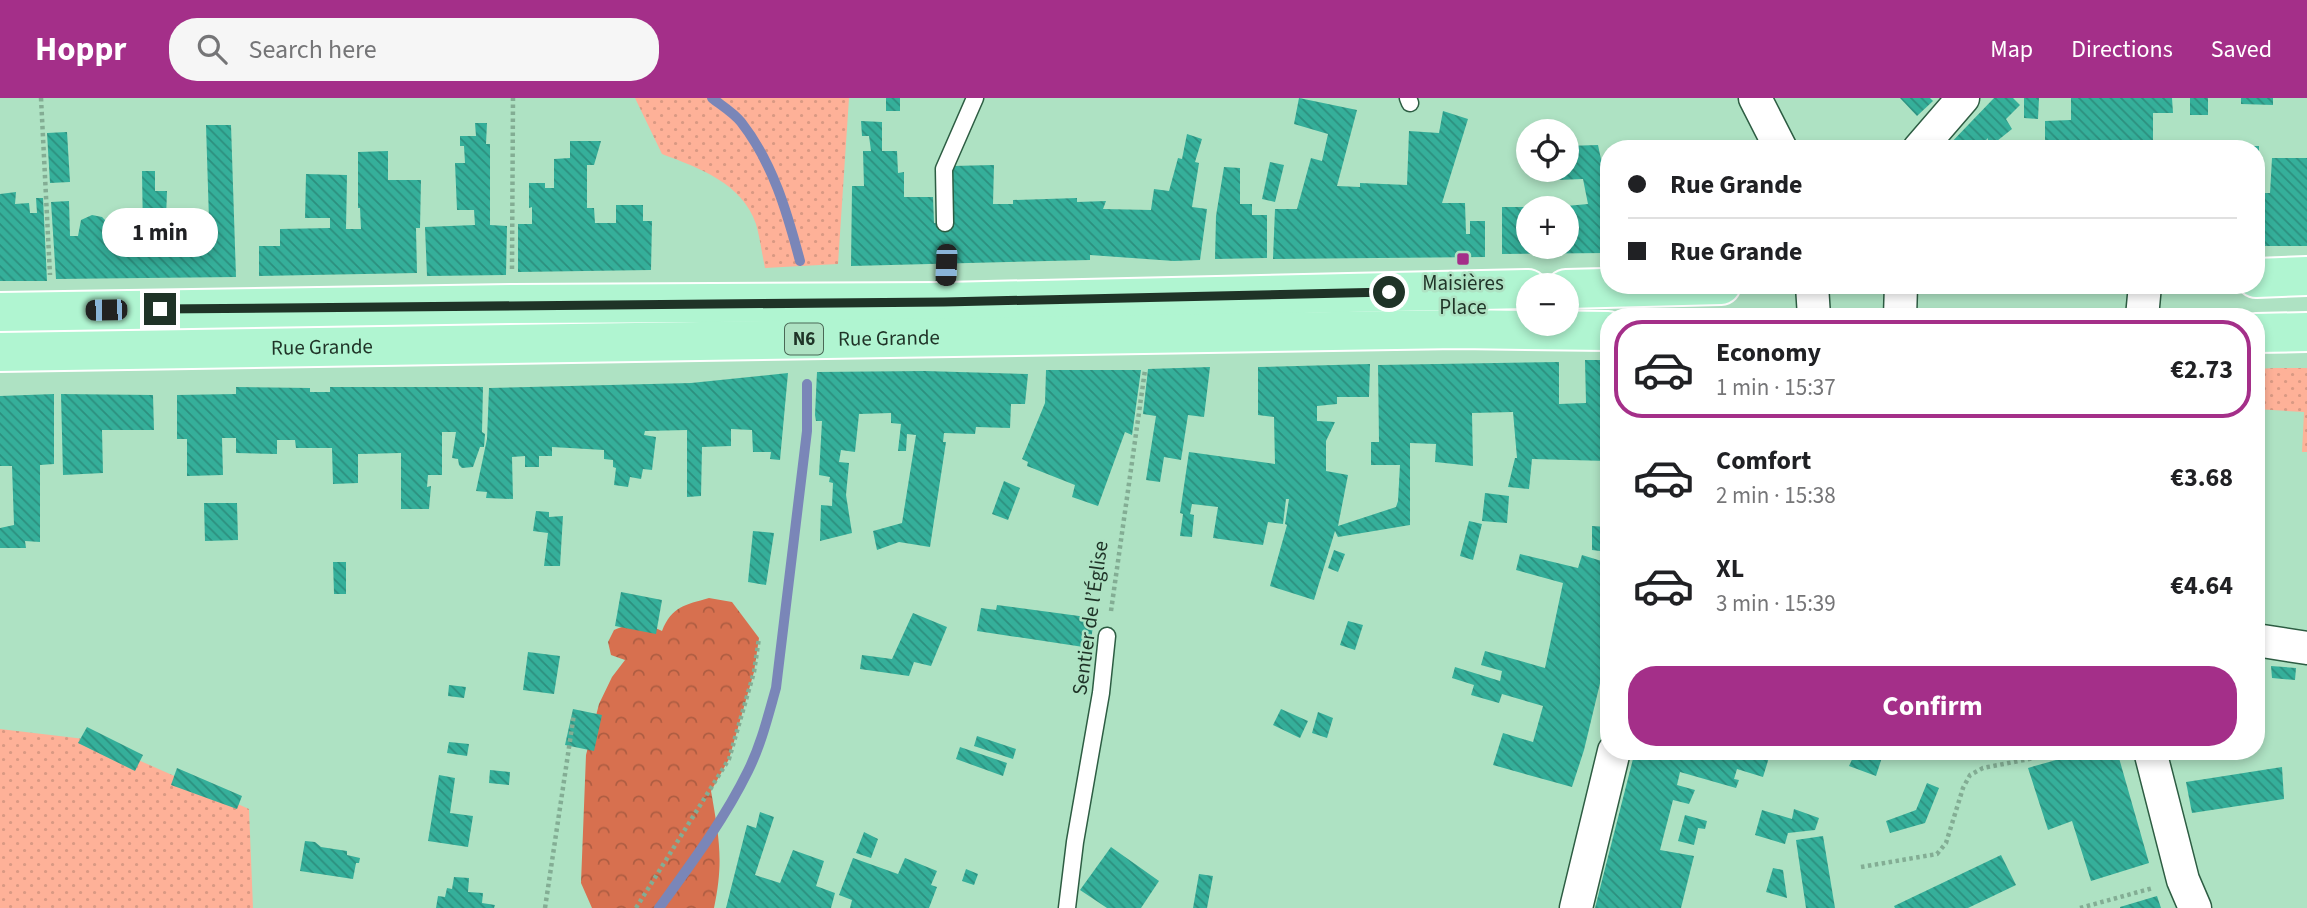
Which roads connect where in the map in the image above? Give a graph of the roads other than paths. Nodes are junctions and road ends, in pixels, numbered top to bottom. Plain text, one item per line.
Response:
1 (975, 98) edge
2 (1755, 98) edge
3 (1963, 98) edge
4 (1776, 140) edge
5 (1927, 140) edge
6 (945, 223) dead end
7 (946, 265) dead end
8 (2307, 276) edge
9 (2265, 278) edge
10 (1600, 288) edge
11 (1516, 289) edge
12 (1579, 289) edge
13 (944, 302) junction
14 (0, 312) edge
15 (1600, 331) edge
16 (2307, 332) edge
17 (2265, 333) edge
18 (0, 352) edge
19 (1107, 636) road end
20 (2265, 641) edge
21 (2307, 648) edge
22 (1612, 760) edge
23 (2152, 760) edge
24 (2189, 894) edge
25 (1067, 908) edge
26 (1576, 908) edge

1 - 6 lane
2 - 4 street
3 - 5 street
7 - 13 lane
8 - 9 main road
10 - 12 main road
11 - 13 main road, Rue Grande / N6
13 - 14 main road, Rue Grande / N6
15 - 18 main road, Rue Grande / N6
16 - 17 main road
19 - 25 lane, Sentier de l’Église
20 - 21 street
22 - 26 street
23 - 24 street

